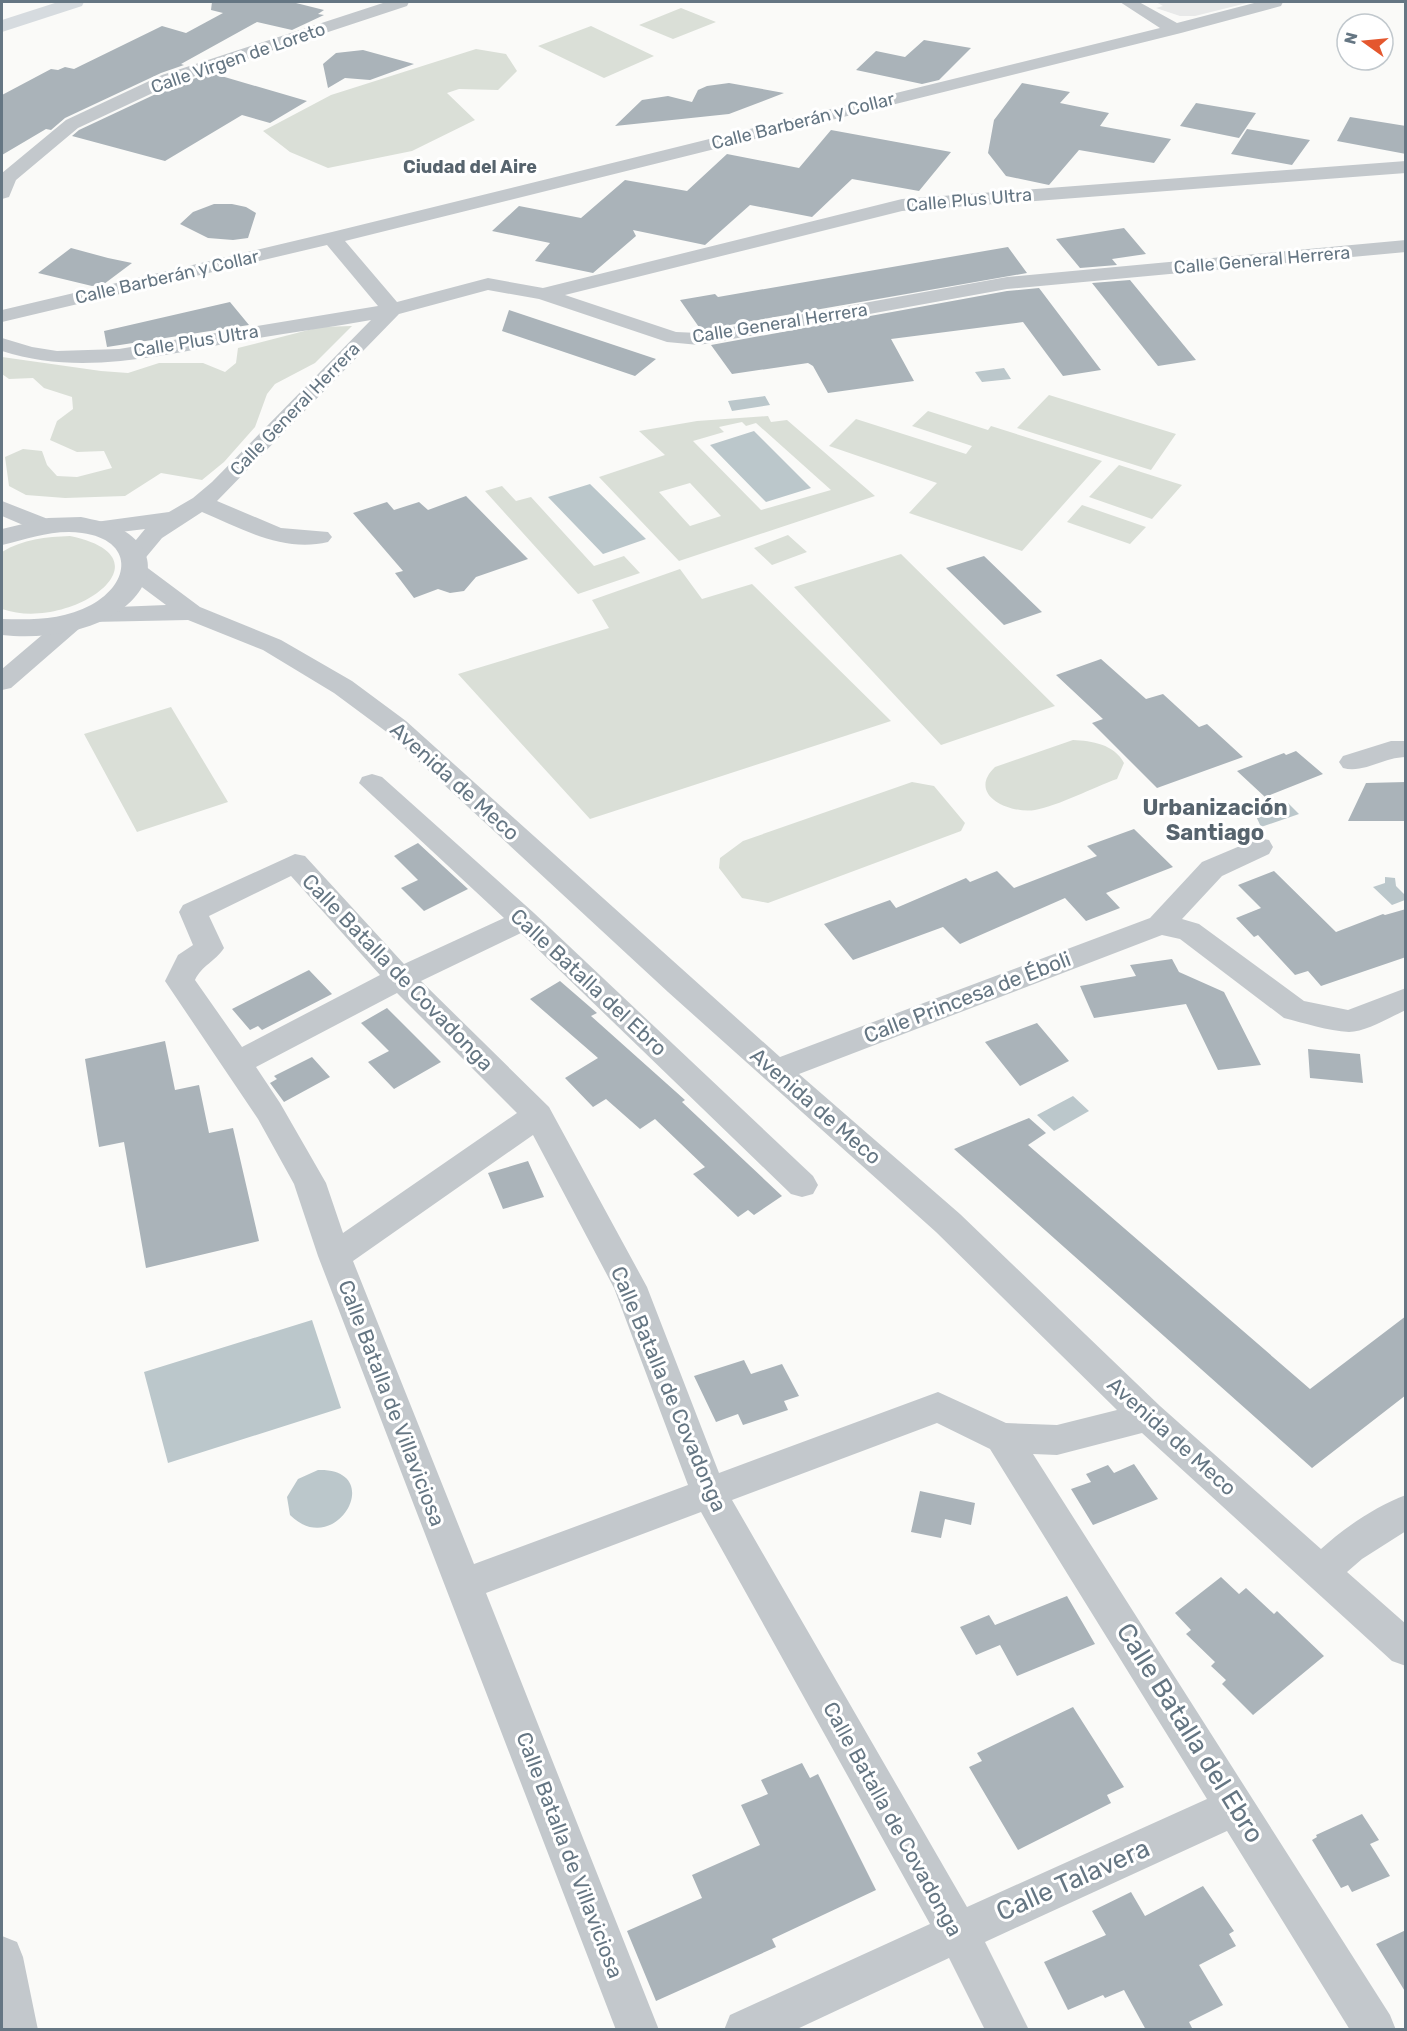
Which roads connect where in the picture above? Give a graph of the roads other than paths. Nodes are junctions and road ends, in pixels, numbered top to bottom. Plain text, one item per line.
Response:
1 (75, 2) edge
2 (400, 2) edge
3 (1128, 2) edge
4 (1275, 2) edge
5 (2, 26) edge
6 (1175, 29) junction
7 (1406, 167) edge
8 (2, 193) edge
9 (332, 238) junction
10 (1406, 246) edge
11 (543, 294) junction
12 (392, 310) junction
13 (2, 316) edge
14 (2, 344) edge
15 (201, 503) junction
16 (2, 508) edge
17 (175, 518) junction
18 (45, 526) junction
19 (96, 528) junction
20 (2, 537) edge
21 (320, 537) dead end
22 (135, 564) junction
23 (191, 612) junction
24 (81, 619) junction
25 (2, 627) edge
26 (2, 680) edge
27 (1406, 749) edge
28 (1352, 762) dead end
29 (372, 783) dead end
30 (1259, 847) dead end
31 (295, 863) joint
32 (524, 920) junction
33 (1160, 925) junction
34 (400, 978) junction
35 (1406, 998) edge
36 (237, 1064) junction
37 (776, 1072) junction
38 (538, 1115) junction
39 (802, 1185) dead end
40 (335, 1256) junction
41 (1148, 1417) junction
42 (1003, 1438) junction
43 (709, 1493) junction
44 (1406, 1511) edge
45 (1322, 1572) junction
46 (463, 1585) junction
47 (1406, 1649) edge
48 (1236, 1806) junction
49 (958, 1932) junction
50 (2, 1957) edge
51 (16, 2030) edge
52 (638, 2030) edge
53 (745, 2030) edge
54 (1008, 2030) edge
55 (1375, 2030) edge

1 - 5 highway
2 - 8 street, Calle Virgen de Loreto
3 - 6 street
4 - 6 street, Calle Barberán y Collar
6 - 9 street, Calle Barberán y Collar
7 - 11 street, Calle Plus Ultra
9 - 12 street
9 - 13 street, Calle Barberán y Collar
10 - 11 street, Calle General Herrera
11 - 12 street, Calle General Herrera
12 - 14 street, Calle Plus Ultra
12 - 15 street, Calle General Herrera
15 - 17 street, Calle General Herrera
15 - 21 street
16 - 18 street
17 - 19 street, Calle General Herrera
17 - 22 street, Calle General Herrera
18 - 19 street
18 - 20 street
19 - 22 street
22 - 23 street, Avenida de Meco
22 - 24 street
23 - 24 street, Avenida de Meco
23 - 37 street, Avenida de Meco
24 - 25 street
24 - 26 street
27 - 28 street
29 - 32 street, Calle Batalla del Ebro
30 - 33 street, Calle Princesa de Éboli
31 - 34 street, Calle Batalla de Covadonga
31 - 36 street, Calle Batalla de Villaviciosa
32 - 34 street
32 - 39 street, Calle Batalla del Ebro
33 - 35 street
33 - 37 street, Calle Princesa de Éboli
34 - 36 street
34 - 38 street, Calle Batalla de Covadonga
36 - 40 street, Calle Batalla de Villaviciosa
37 - 41 street, Avenida de Meco
38 - 40 street
38 - 43 street, Calle Batalla de Covadonga
40 - 46 street, Calle Batalla de Villaviciosa
41 - 42 street
41 - 45 street, Avenida de Meco
42 - 43 street
42 - 48 street, Calle Batalla del Ebro
43 - 46 street
43 - 49 street, Calle Batalla de Covadonga
44 - 45 street
45 - 47 street, Avenida de Meco
46 - 52 street, Calle Batalla de Villaviciosa
48 - 49 street, Calle Talavera
48 - 55 street, Calle Batalla del Ebro
49 - 53 street, Calle Talavera
49 - 54 street, Calle Batalla de Covadonga
50 - 51 street

